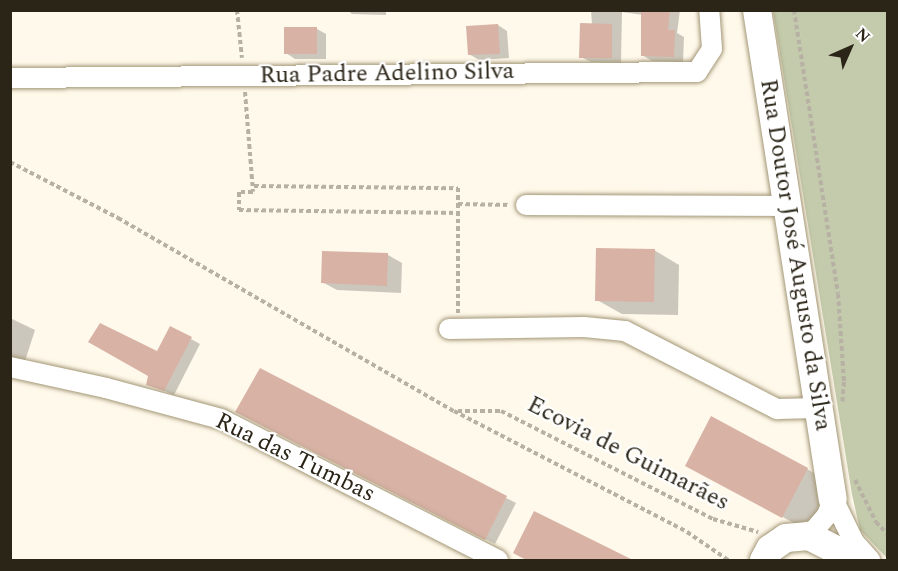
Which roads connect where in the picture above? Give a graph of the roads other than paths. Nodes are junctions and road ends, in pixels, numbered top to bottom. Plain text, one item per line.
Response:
1 (709, 10) edge
2 (756, 10) edge
3 (10, 78) edge
4 (526, 205) road end
5 (788, 206) junction
6 (454, 329) road end
7 (10, 367) edge
8 (830, 408) junction
9 (833, 499) junction
10 (797, 537) junction
11 (498, 561) edge
12 (764, 561) edge
13 (856, 561) edge
14 (870, 561) edge

1 - 3 street, Rua Padre Adelino Silva
2 - 5 street, Rua Doutor José Augusto da Silva
4 - 5 street
5 - 8 street, Rua Doutor José Augusto da Silva
6 - 8 street
7 - 11 street, Rua das Tumbas
8 - 9 street, Rua Doutor José Augusto da Silva
9 - 10 street
9 - 14 street
10 - 12 street
10 - 13 street

